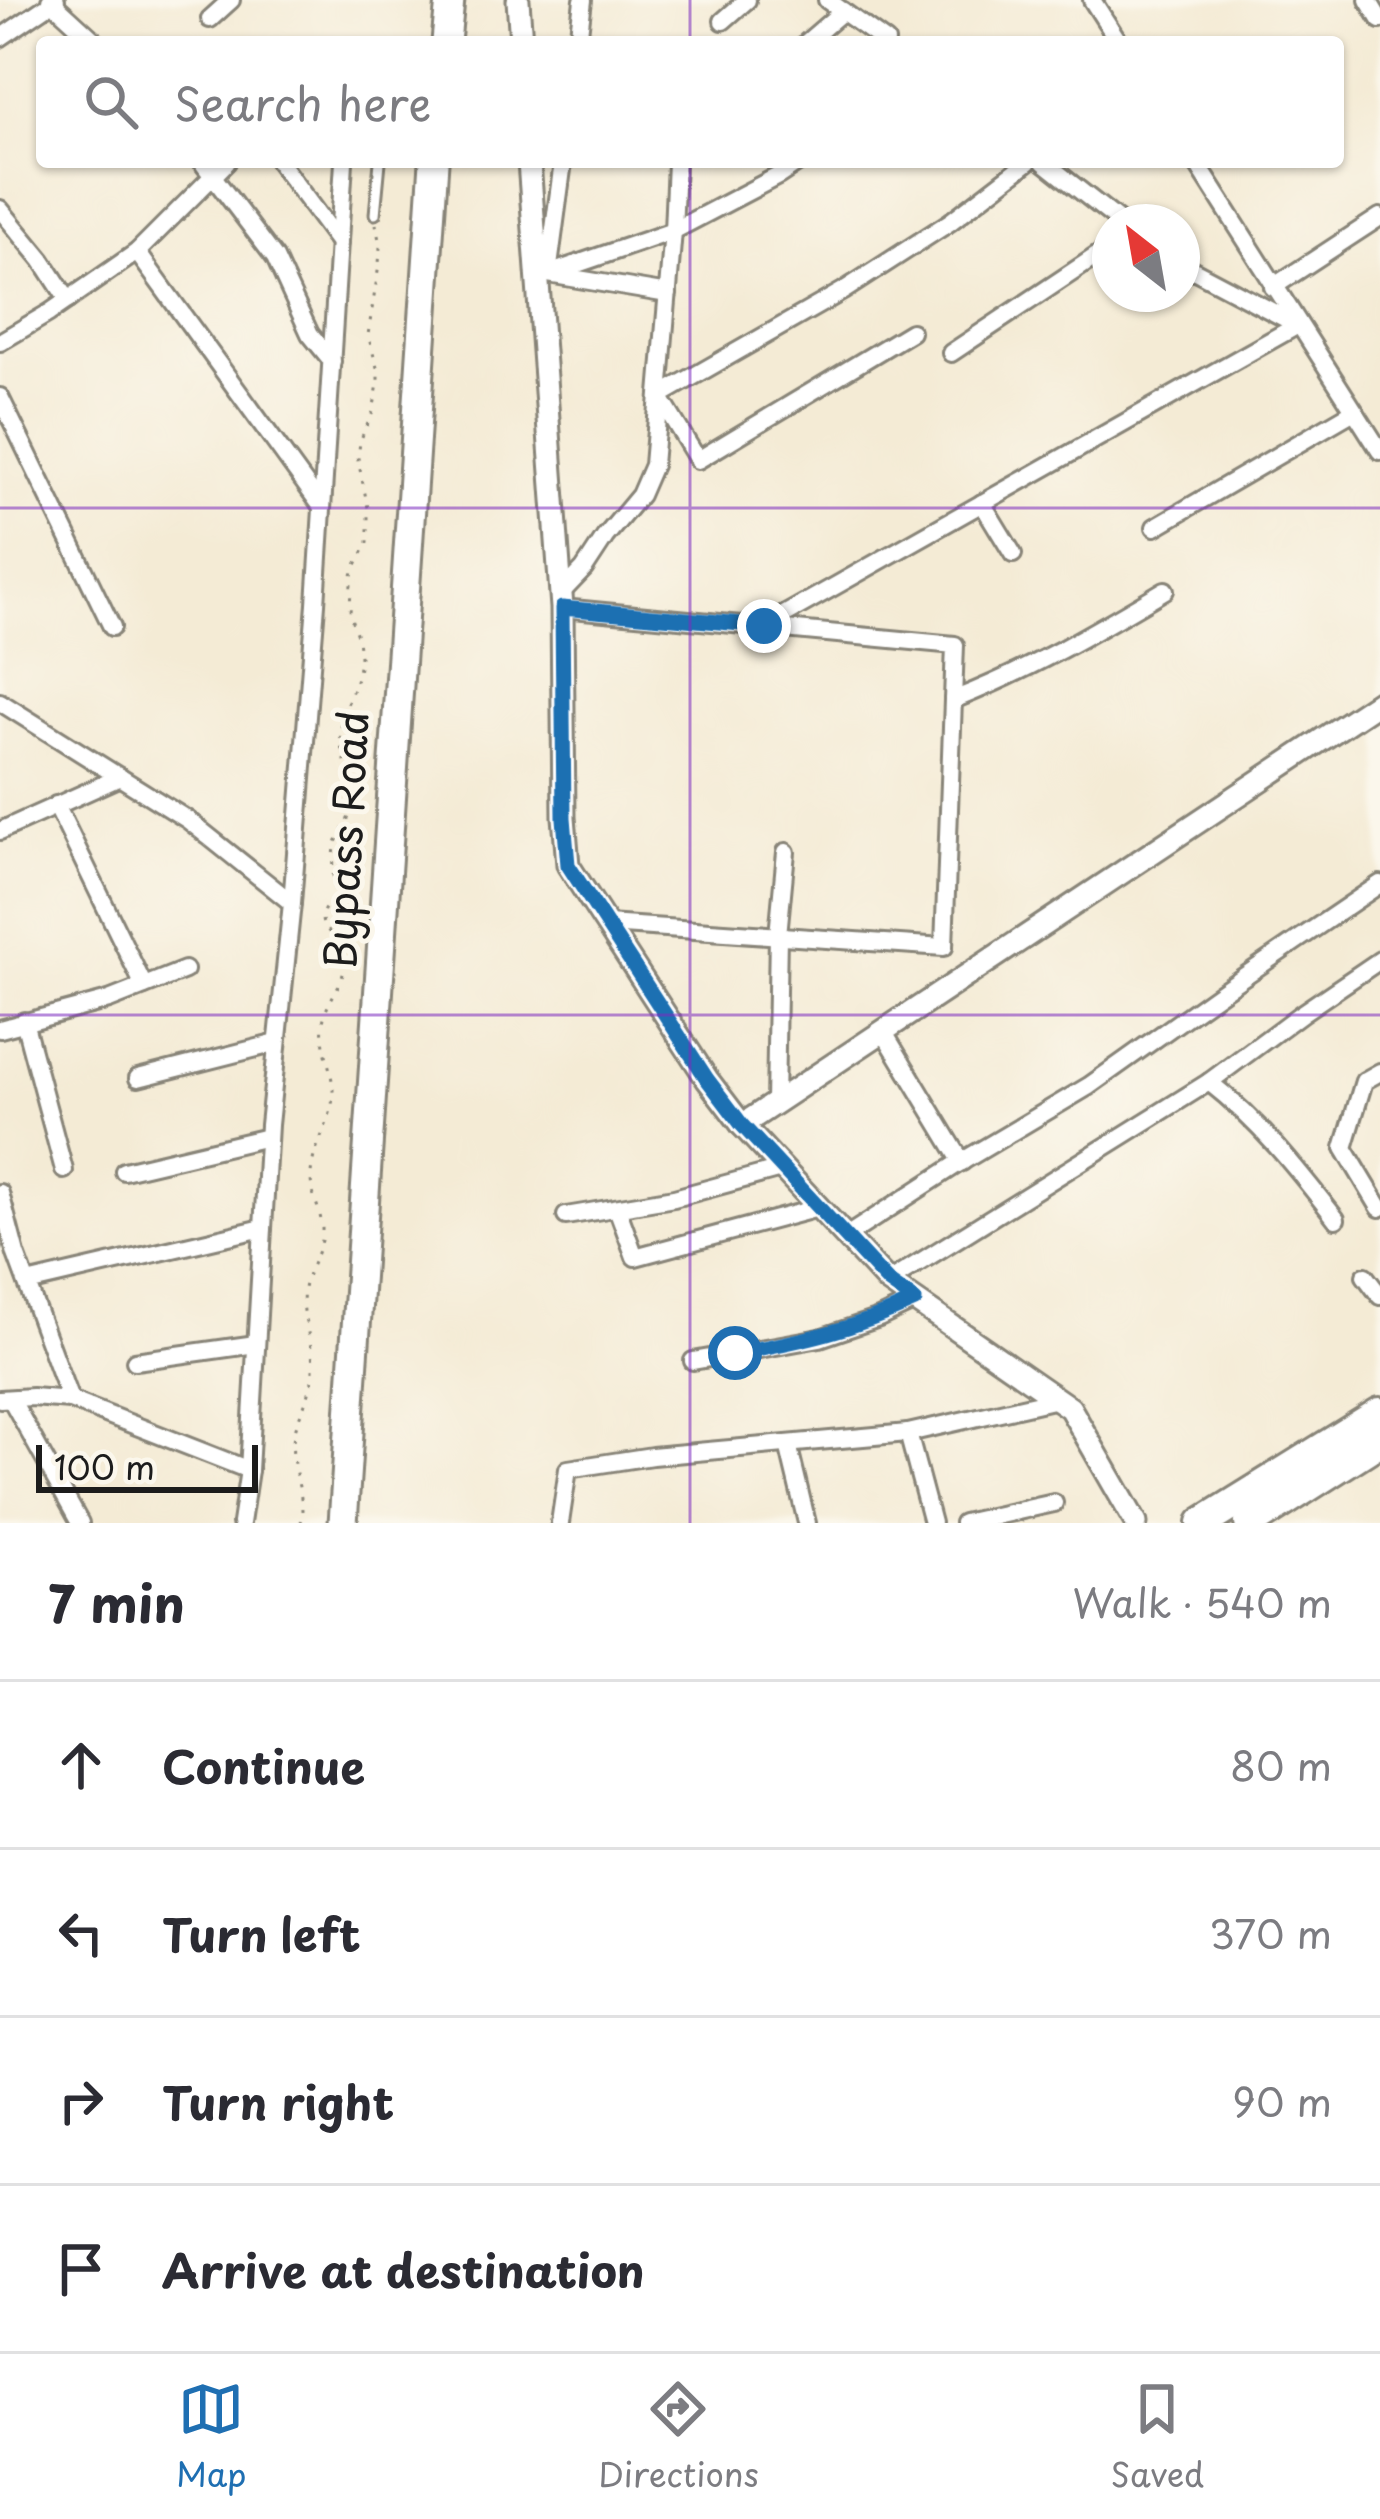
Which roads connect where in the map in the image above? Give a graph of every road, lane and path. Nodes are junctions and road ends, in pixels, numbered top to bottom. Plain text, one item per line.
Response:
1 (231, 0) edge
2 (450, 0) edge
3 (518, 0) edge
4 (584, 0) edge
5 (747, 0) edge
6 (827, 0) edge
7 (1092, 0) edge
8 (1368, 0) edge
9 (53, 1) edge
10 (843, 11) junction
11 (210, 19) dead end
12 (1380, 20) edge
13 (722, 21) dead end
14 (90, 36) edge
15 (442, 36) edge
16 (520, 36) edge
17 (579, 36) edge
18 (814, 36) edge
19 (878, 36) edge
20 (1115, 36) edge
21 (0, 38) edge
22 (283, 168) edge
23 (344, 168) edge
24 (379, 168) edge
25 (434, 168) edge
26 (530, 168) edge
27 (561, 168) edge
28 (676, 168) edge
29 (790, 168) edge
30 (1020, 168) edge
31 (1052, 168) edge
32 (1200, 168) edge
33 (207, 170) edge
34 (1097, 204) edge
35 (0, 209) edge
36 (375, 214) joint
37 (1380, 217) edge
38 (674, 232) junction
39 (339, 243) junction
40 (137, 252) junction
41 (1092, 260) edge
42 (543, 273) junction
43 (1200, 274) edge
44 (1274, 287) junction
45 (668, 294) junction
46 (68, 300) junction
47 (1298, 326) junction
48 (911, 332) dead end
49 (0, 342) edge
50 (951, 353) dead end
51 (332, 361) junction
52 (659, 396) junction
53 (0, 397) edge
54 (1354, 411) junction
55 (1380, 452) edge
56 (982, 503) junction
57 (322, 508) junction
58 (1155, 527) dead end
59 (1013, 554) dead end
60 (1165, 590) dead end
61 (561, 601) junction
62 (764, 626) junction
63 (112, 627) dead end
64 (953, 700) junction
65 (1380, 701) edge
66 (0, 702) edge
67 (120, 777) junction
68 (56, 805) junction
69 (0, 831) edge
70 (786, 852) dead end
71 (1380, 884) edge
72 (336, 902) junction
73 (292, 903) junction
74 (607, 924) junction
75 (341, 935) junction
76 (778, 935) junction
77 (1380, 960) edge
78 (184, 970) dead end
79 (144, 986) junction
80 (24, 1022) junction
81 (0, 1029) edge
82 (883, 1031) junction
83 (278, 1043) junction
84 (1380, 1072) edge
85 (138, 1078) dead end
86 (1209, 1082) junction
87 (775, 1103) junction
88 (742, 1125) junction
89 (268, 1137) junction
90 (962, 1162) junction
91 (781, 1169) junction
92 (64, 1170) dead end
93 (124, 1171) dead end
94 (0, 1193) edge
95 (617, 1208) junction
96 (818, 1208) junction
97 (1380, 1208) edge
98 (566, 1216) dead end
99 (1336, 1220) dead end
100 (263, 1228) junction
101 (845, 1237) junction
102 (1365, 1276) dead end
103 (888, 1282) junction
104 (27, 1283) junction
105 (1380, 1296) edge
106 (915, 1301) junction
107 (256, 1344) junction
108 (135, 1361) dead end
109 (693, 1361) dead end
110 (6, 1399) edge
111 (1057, 1399) junction
112 (70, 1400) junction
113 (1380, 1413) edge
114 (908, 1433) junction
115 (1380, 1440) edge
116 (788, 1444) junction
117 (249, 1470) junction
118 (1054, 1503) dead end
119 (80, 1523) edge
120 (241, 1523) edge
121 (301, 1523) edge
122 (343, 1523) edge
123 (560, 1523) edge
124 (808, 1523) edge
125 (932, 1523) edge
126 (963, 1523) edge
127 (1136, 1523) edge
128 (1203, 1523) edge
129 (1250, 1523) edge

1 - 11 street
2 - 15 main road
3 - 16 street
4 - 17 street
5 - 13 street
6 - 10 street
7 - 20 street
8 - 12 street
9 - 14 street
9 - 21 street
10 - 18 street
10 - 19 street
22 - 39 street
23 - 39 street
24 - 36 lane
25 - 122 main road, Bypass Road
26 - 42 street
27 - 42 street
28 - 38 street
29 - 38 street
30 - 52 street
31 - 34 street
32 - 44 street
33 - 40 street
33 - 51 street
35 - 46 street
36 - 72 path
37 - 44 street
38 - 42 street
38 - 45 street
39 - 51 street
40 - 46 street
40 - 57 street
41 - 50 street
42 - 45 street
42 - 61 street
43 - 47 street
44 - 47 street
45 - 52 street
46 - 49 street
47 - 54 street
47 - 56 street
48 - 52 street
51 - 57 street
52 - 61 street
53 - 63 street
54 - 55 street
54 - 58 street
56 - 59 street
56 - 62 street
57 - 73 street
60 - 64 street
61 - 62 street
61 - 74 street
62 - 64 street
64 - 76 street
65 - 82 street
66 - 67 street
67 - 68 street
67 - 73 street
68 - 69 street
68 - 79 street
70 - 76 street
71 - 90 street
72 - 75 path
72 - 75 path
73 - 83 street
74 - 76 street
74 - 88 street
75 - 121 path
76 - 87 street
77 - 86 street
78 - 79 street
79 - 80 street
80 - 81 street
80 - 92 street
82 - 87 street
82 - 90 street
83 - 85 street
83 - 89 street
84 - 97 street
86 - 99 street
86 - 103 street
87 - 88 street
88 - 91 street
89 - 93 street
89 - 100 street
90 - 101 street
91 - 95 street
91 - 96 street
94 - 104 street
95 - 96 street
95 - 98 street
96 - 101 street
100 - 104 street
100 - 107 street
101 - 103 street
102 - 105 street
103 - 106 street
104 - 112 street
106 - 109 street
106 - 111 street
107 - 108 street
107 - 117 street
110 - 112 street
110 - 119 street
111 - 114 street
111 - 127 street
112 - 117 street
113 - 128 highway
114 - 116 street
114 - 125 street
115 - 129 highway
116 - 123 street
116 - 124 street
117 - 120 street
118 - 126 street

